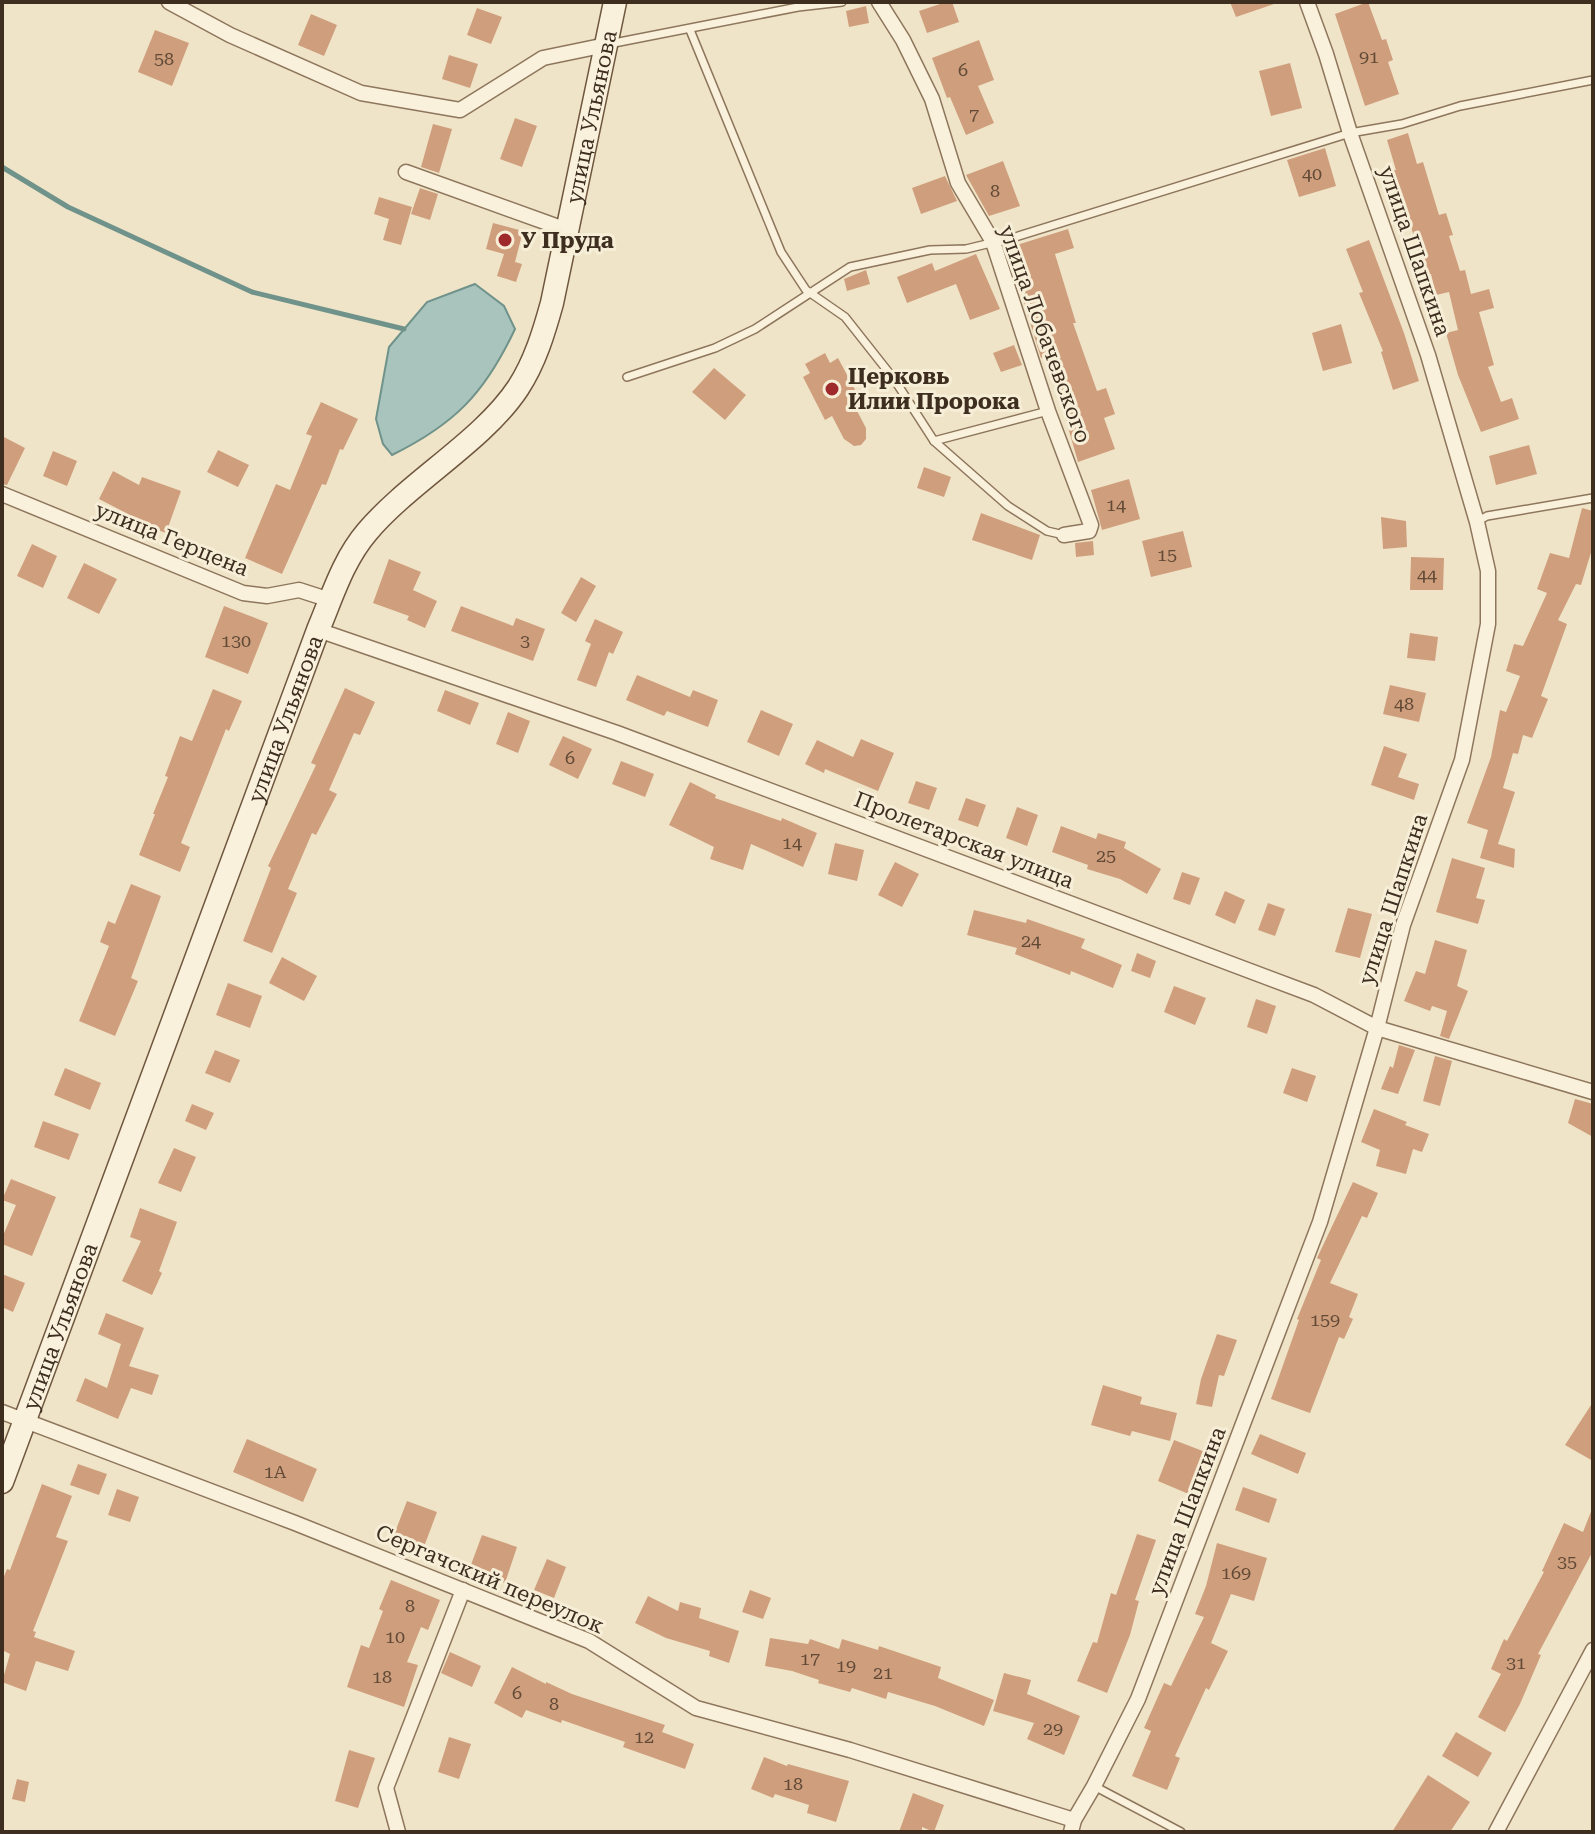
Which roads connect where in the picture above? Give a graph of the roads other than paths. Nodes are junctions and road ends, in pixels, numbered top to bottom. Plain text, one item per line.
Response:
1 (169, 2) edge
2 (615, 2) edge
3 (842, 2) edge
4 (879, 2) edge
5 (1307, 2) edge
6 (690, 30) junction
7 (606, 45) junction
8 (1593, 80) edge
9 (1350, 133) junction
10 (406, 172) dead end
11 (567, 230) junction
12 (993, 242) junction
13 (812, 294) junction
14 (627, 377) dead end
15 (1048, 411) junction
16 (934, 441) junction
17 (2, 494) edge
18 (1593, 498) edge
19 (1477, 522) junction
20 (1064, 535) joint
21 (330, 600) junction
22 (318, 630) junction
23 (1377, 1028) junction
24 (1593, 1092) edge
25 (2, 1412) edge
26 (25, 1420) junction
27 (2, 1482) edge
28 (463, 1590) junction
29 (1593, 1650) edge
30 (1094, 1786) junction
31 (1072, 1826) edge
32 (398, 1832) edge
33 (1181, 1832) edge
34 (1496, 1832) edge

1 - 7 street
2 - 7 main road, улица Ульянова
3 - 6 lane
4 - 12 street, улица Лобачевского
5 - 9 street, улица Шапкина
6 - 7 lane
6 - 13 lane
7 - 11 main road, улица Ульянова
8 - 9 lane
9 - 12 lane
9 - 19 street, улица Шапкина
10 - 11 street
11 - 21 main road, улица Ульянова
12 - 13 lane
12 - 15 street, улица Лобачевского
13 - 14 lane
13 - 16 lane
15 - 16 lane
15 - 20 street, улица Лобачевского
16 - 20 lane
17 - 21 street, улица Герцена
18 - 19 lane
19 - 23 street, улица Шапкина
21 - 22 main road, улица Ульянова
22 - 23 street, Пролетарская улица
22 - 26 main road, улица Ульянова
23 - 24 street, Пролетарская улица
23 - 30 street, улица Шапкина
25 - 26 street, Сергачский переулок
26 - 27 main road, улица Ульянова
26 - 28 street, Сергачский переулок
28 - 31 street, Сергачский переулок
28 - 32 street
29 - 34 street
30 - 31 street, улица Шапкина
30 - 33 lane

